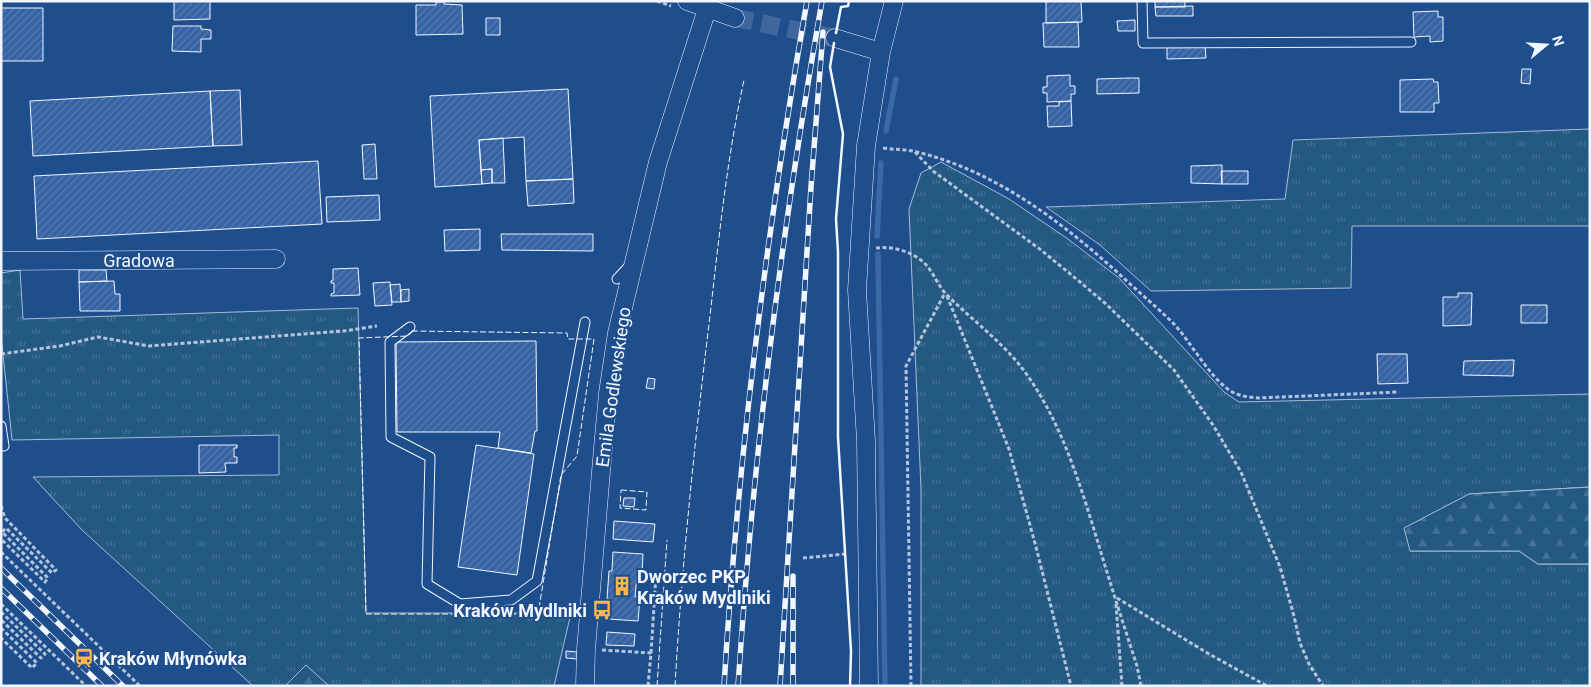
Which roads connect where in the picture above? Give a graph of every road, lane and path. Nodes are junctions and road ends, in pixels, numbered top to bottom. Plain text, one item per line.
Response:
1 (687, 1) edge
2 (894, 1) edge
3 (1142, 1) edge
4 (707, 9) junction
5 (735, 18) tunnel mouth
6 (835, 38) tunnel mouth
7 (1411, 42) dead end
8 (881, 52) junction
9 (866, 146) junction
10 (915, 152) junction
11 (860, 250) junction
12 (276, 260) dead end
13 (1, 261) edge
14 (633, 262) junction
15 (617, 279) dead end
16 (945, 294) junction
17 (585, 322) dead end
18 (377, 326) dead end
19 (410, 327) dead end
20 (1, 354) edge
21 (1399, 392) dead end
22 (1, 426) edge
23 (4, 446) dead end
24 (1, 506) edge
25 (1, 539) edge
26 (1, 552) edge
27 (845, 554) dead end
28 (803, 558) dead end
29 (656, 576) dead end
30 (1116, 598) junction
31 (1, 604) edge
32 (1, 612) edge
33 (1, 620) edge
34 (1, 628) edge
35 (1, 638) edge
36 (597, 649) dead end
37 (651, 653) junction
38 (86, 686) edge
39 (140, 686) edge
40 (585, 686) edge
41 (648, 686) edge
42 (869, 686) edge
43 (911, 686) edge
44 (1071, 686) edge
45 (1122, 686) edge
46 (1141, 686) edge
47 (1267, 686) edge
48 (1323, 686) edge

1 - 4 street
2 - 8 street
3 - 7 lane
4 - 5 street
4 - 14 street, Emila Godlewskiego
6 - 8 street
8 - 9 street
9 - 10 path
9 - 11 street
10 - 21 path
10 - 48 path
11 - 16 path
11 - 42 street
12 - 13 street, Gradowa
14 - 15 lane
14 - 40 street, Emila Godlewskiego
16 - 30 path
16 - 43 path
16 - 44 path
17 - 19 lane
18 - 20 path
22 - 23 lane
24 - 25 path
26 - 39 path
27 - 28 path
29 - 37 path
30 - 45 path
30 - 46 path
30 - 47 path
31 - 38 path
32 - 33 path
34 - 35 path
36 - 37 path
37 - 41 path

